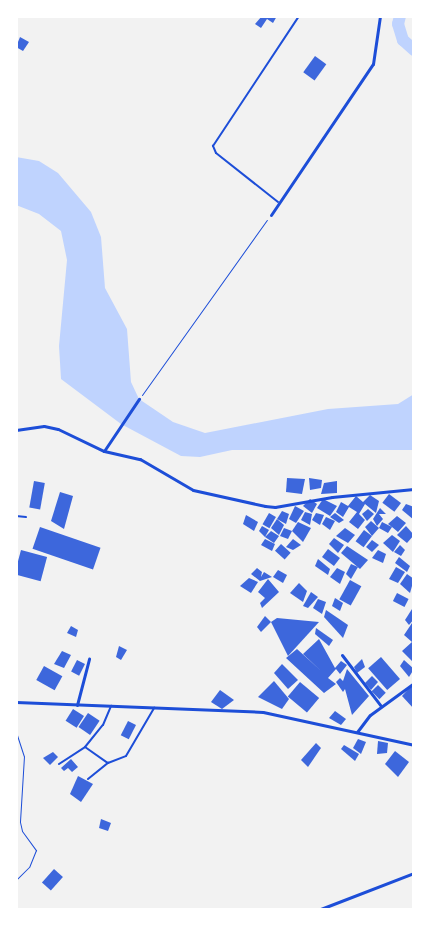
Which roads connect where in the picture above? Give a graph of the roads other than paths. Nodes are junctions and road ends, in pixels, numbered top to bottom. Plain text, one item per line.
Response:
1 (299, 16) edge
2 (380, 16) edge
3 (278, 202) junction
4 (271, 215) road end
5 (139, 399) road end
6 (16, 430) edge
7 (104, 450) junction
8 (414, 489) edge
9 (16, 516) edge
10 (26, 517) dead end
11 (342, 655) dead end
12 (89, 659) dead end
13 (414, 682) edge
14 (16, 702) edge
15 (77, 705) junction
16 (111, 706) junction
17 (381, 706) junction
18 (154, 708) junction
19 (357, 732) junction
20 (414, 745) edge
21 (85, 747) junction
22 (108, 763) junction
23 (59, 764) dead end
24 (88, 780) dead end
25 (414, 873) edge
26 (318, 910) edge

1 - 3 lane
2 - 3 street
3 - 4 street
5 - 7 street
6 - 7 street
7 - 8 street
9 - 10 lane
11 - 17 street
12 - 15 street
13 - 17 street
14 - 15 street
15 - 16 street
16 - 18 street
16 - 21 lane
17 - 19 street
18 - 19 street
18 - 22 lane
19 - 20 street
21 - 22 lane
21 - 23 lane
22 - 24 lane
25 - 26 street

